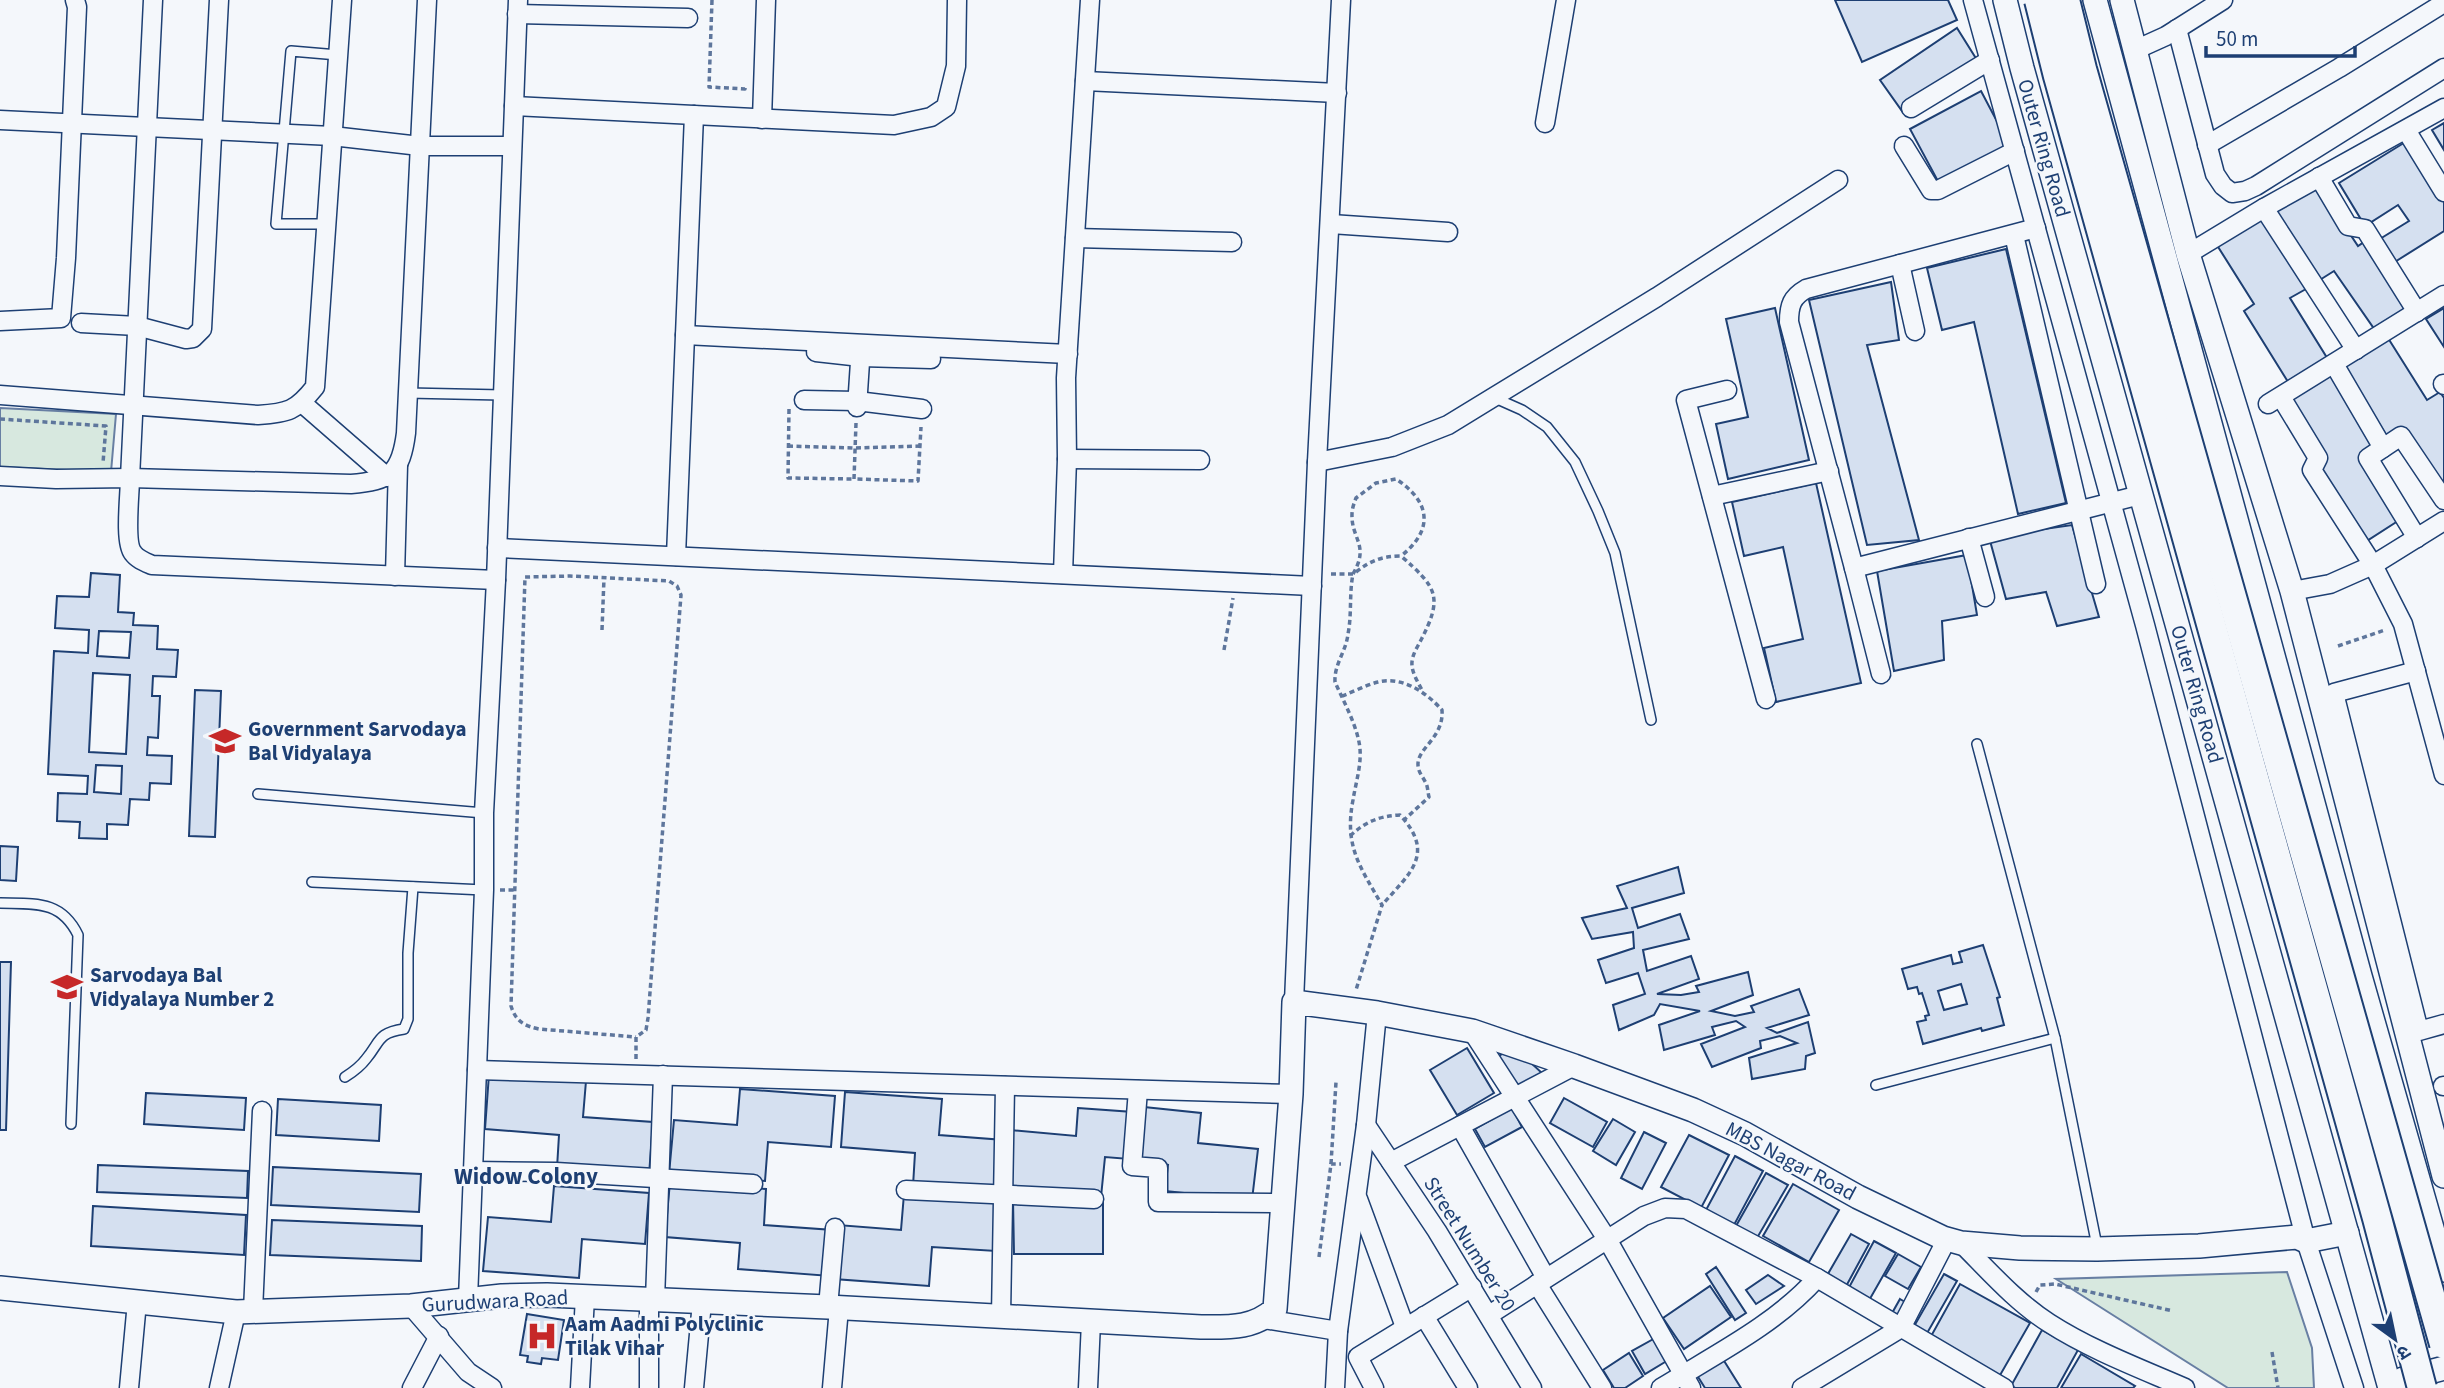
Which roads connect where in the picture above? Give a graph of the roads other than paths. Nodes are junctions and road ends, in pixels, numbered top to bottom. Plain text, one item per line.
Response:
1 (75, 0) edge
2 (153, 0) edge
3 (219, 0) edge
4 (342, 0) edge
5 (427, 0) edge
6 (766, 0) edge
7 (957, 0) edge
8 (1090, 0) edge
9 (1341, 0) edge
10 (1566, 0) edge
11 (1973, 0) edge
12 (2005, 0) edge
13 (2039, 0) edge
14 (2065, 0) edge
15 (2095, 0) edge
16 (2122, 0) edge
17 (2223, 0) edge
18 (2444, 3) edge
19 (517, 7) edge
20 (688, 18) dead end
21 (2177, 29) junction
22 (2135, 50) junction
23 (338, 55) junction
24 (1990, 60) junction
25 (2444, 68) edge
26 (1085, 81) junction
27 (1337, 93) junction
28 (513, 106) junction
29 (1911, 108) dead end
30 (2444, 108) edge
31 (694, 115) junction
32 (762, 119) junction
33 (0, 120) edge
34 (71, 123) junction
35 (1545, 123) dead end
36 (147, 127) junction
37 (212, 130) junction
38 (2406, 130) junction
39 (283, 134) junction
40 (332, 136) junction
41 (2207, 145) junction
42 (420, 146) junction
43 (512, 146) junction
44 (1904, 146) dead end
45 (2015, 151) junction
46 (2319, 177) junction
47 (1838, 180) dead end
48 (2444, 192) edge
49 (2264, 208) junction
50 (1331, 224) junction
51 (326, 225) junction
52 (2036, 228) junction
53 (1448, 232) dead end
54 (2014, 235) junction
55 (1075, 238) junction
56 (1232, 242) dead end
57 (2188, 254) junction
58 (1900, 264) junction
59 (2444, 295) edge
60 (2417, 312) junction
61 (0, 321) edge
62 (81, 323) dead end
63 (137, 326) junction
64 (1915, 331) dead end
65 (685, 334) junction
66 (794, 350) dead end
67 (861, 350) junction
68 (2356, 350) junction
69 (1068, 354) junction
70 (931, 359) dead end
71 (2334, 364) junction
72 (1727, 390) dead end
73 (408, 393) junction
74 (502, 394) junction
75 (0, 395) edge
76 (1495, 398) junction
77 (302, 403) junction
78 (796, 404) road end
79 (857, 404) junction
80 (133, 406) junction
81 (922, 414) road end
82 (2383, 448) junction
83 (1067, 459) junction
84 (1200, 460) dead end
85 (1317, 463) junction
86 (392, 471) junction
87 (1829, 471) junction
88 (0, 476) edge
89 (130, 478) junction
90 (2140, 495) junction
91 (1712, 496) junction
92 (2444, 500) edge
93 (2111, 504) junction
94 (2079, 509) junction
95 (2444, 521) edge
96 (1969, 538) junction
97 (2417, 538) junction
98 (496, 548) junction
99 (676, 556) junction
100 (2373, 565) junction
101 (1854, 568) junction
102 (1063, 574) junction
103 (395, 576) junction
104 (496, 580) junction
105 (1312, 580) junction
106 (2096, 584) dead end
107 (2292, 591) junction
108 (1985, 597) dead end
109 (2416, 671) junction
110 (1881, 674) dead end
111 (1766, 699) dead end
112 (1651, 720) dead end
113 (2438, 732) edge
114 (1977, 744) dead end
115 (2444, 775) edge
116 (258, 794) dead end
117 (484, 813) junction
118 (312, 882) dead end
119 (413, 887) junction
120 (484, 890) junction
121 (0, 903) edge
122 (2360, 976) junction
123 (2282, 995) junction
124 (1294, 1002) junction
125 (1377, 1013) junction
126 (2444, 1024) edge
127 (1472, 1031) junction
128 (2055, 1038) junction
129 (1574, 1066) junction
130 (477, 1070) junction
131 (663, 1076) junction
132 (345, 1077) dead end
133 (1876, 1084) dead end
134 (1004, 1086) junction
135 (1138, 1090) junction
136 (1291, 1094) junction
137 (1514, 1096) junction
138 (262, 1111) dead end
139 (71, 1124) dead end
140 (1366, 1125) junction
141 (1460, 1126) junction
142 (1391, 1162) junction
143 (473, 1171) junction
144 (2444, 1176) edge
145 (659, 1180) junction
146 (753, 1184) dead end
147 (906, 1190) dead end
148 (1003, 1194) junction
149 (1357, 1196) junction
150 (1094, 1199) dead end
151 (1283, 1203) junction
152 (2437, 1217) edge
153 (2345, 1227) junction
154 (835, 1228) dead end
155 (2302, 1236) junction
156 (1607, 1240) junction
157 (1954, 1241) junction
158 (2441, 1244) edge
159 (2097, 1249) junction
160 (2444, 1270) edge
161 (1817, 1278) junction
162 (1541, 1281) junction
163 (1472, 1287) junction
164 (0, 1288) edge
165 (585, 1297) junction
166 (468, 1299) junction
167 (652, 1300) junction
168 (137, 1302) junction
169 (702, 1302) junction
170 (411, 1306) junction
171 (834, 1307) junction
172 (244, 1312) junction
173 (1489, 1314) junction
174 (1001, 1316) junction
175 (1424, 1316) junction
176 (1264, 1319) junction
177 (1091, 1322) junction
178 (1405, 1328) junction
179 (1901, 1328) junction
180 (1338, 1331) junction
181 (439, 1336) junction
182 (2444, 1344) edge
183 (2444, 1368) edge
184 (1687, 1381) edge
185 (1336, 1385) edge
186 (2389, 1385) edge
187 (1999, 1387) edge
188 (129, 1388) edge
189 (219, 1388) edge
190 (412, 1388) edge
191 (492, 1388) edge
192 (580, 1388) edge
193 (649, 1388) edge
194 (694, 1388) edge
195 (832, 1388) edge
196 (1088, 1388) edge
197 (1374, 1388) edge
198 (1468, 1388) edge
199 (1532, 1388) edge
200 (1602, 1388) edge
201 (1661, 1388) edge
202 (1802, 1388) edge
203 (2185, 1388) edge
204 (2354, 1388) edge
205 (2423, 1388) edge

1 - 34 street
2 - 36 street
3 - 37 street
4 - 23 street
5 - 42 street
6 - 32 street
7 - 32 street
8 - 26 street
9 - 27 street
10 - 35 street
11 - 24 street
12 - 90 street, Outer Ring Road
13 - 205 main road, Outer Ring Road, bridge
14 - 182 main road, bridge
15 - 122 street
16 - 22 street
17 - 21 street
18 - 41 street
19 - 20 street
19 - 28 street
21 - 22 street
21 - 41 street
22 - 57 street
23 - 39 lane
23 - 40 street
24 - 29 street
24 - 45 street
25 - 41 street
26 - 27 street
26 - 55 street
27 - 50 street
28 - 31 street
28 - 43 street
30 - 38 street
31 - 32 street
31 - 65 street
33 - 34 street
34 - 36 street
34 - 61 street
36 - 37 street
36 - 63 street
37 - 39 street
37 - 63 street
38 - 46 street
38 - 48 street
39 - 40 street
39 - 51 lane
40 - 42 street
40 - 51 street
42 - 43 street
42 - 73 street
43 - 74 street
44 - 45 street
45 - 52 street
46 - 49 street
46 - 60 street
47 - 76 street
49 - 57 street
49 - 68 street
50 - 53 street
50 - 85 street
51 - 77 street
52 - 54 street
52 - 93 street
54 - 58 street
54 - 94 street
55 - 56 street
55 - 69 street
57 - 107 street
58 - 64 street
58 - 87 street
59 - 60 street
60 - 68 street
62 - 63 street
63 - 80 street
65 - 67 street
65 - 99 street
66 - 67 street
67 - 69 street
67 - 70 street
67 - 79 street
68 - 71 street
69 - 83 street
71 - 82 street
71 - 100 street
72 - 91 street
73 - 74 lane
73 - 86 street
74 - 98 street
75 - 80 street
76 - 85 street
76 - 112 lane
77 - 80 street
77 - 86 street
78 - 79 street
79 - 81 street
80 - 89 street
82 - 92 street
82 - 97 street
83 - 84 street
83 - 102 street
85 - 105 street
86 - 89 street
86 - 103 street
87 - 91 street
87 - 101 street
88 - 89 street
89 - 103 street
90 - 93 street
90 - 123 street, Outer Ring Road
91 - 111 street
93 - 94 street
93 - 155 street
94 - 96 street
94 - 106 street
95 - 97 street
96 - 101 street
96 - 108 street
97 - 100 street
98 - 99 street
98 - 104 street
99 - 102 street
100 - 107 street
100 - 109 street
101 - 110 street
102 - 105 street
103 - 104 street
104 - 117 street
105 - 124 street
107 - 144 street
109 - 113 street
109 - 126 street
113 - 115 street
114 - 128 lane
116 - 117 lane
117 - 120 street
118 - 119 lane
119 - 120 lane
119 - 132 lane
120 - 130 street
121 - 139 lane
122 - 123 street
122 - 152 street
123 - 153 street, Outer Ring Road
124 - 125 street, MBS Nagar Road
124 - 136 street
125 - 127 street, MBS Nagar Road
125 - 140 street
127 - 129 street, MBS Nagar Road
127 - 137 street
128 - 133 lane
128 - 159 lane
129 - 137 street
129 - 157 street, MBS Nagar Road
130 - 131 street
130 - 143 street
131 - 134 street
131 - 145 street
134 - 135 street
134 - 148 street
135 - 136 street
135 - 151 street
136 - 151 street
137 - 141 street
137 - 156 street
138 - 172 street
140 - 142 street, Street Number 20
140 - 149 street
141 - 142 street
141 - 162 street
142 - 163 street, Street Number 20
143 - 145 street
143 - 166 street
145 - 146 street
145 - 167 street
147 - 148 street
148 - 150 street
148 - 174 street
149 - 178 street
149 - 180 street
151 - 176 street
152 - 158 street
153 - 155 street, MBS Nagar Road
153 - 186 street, Outer Ring Road
154 - 171 street
155 - 159 street, MBS Nagar Road
155 - 204 street
156 - 161 street
156 - 162 street
156 - 184 street
157 - 159 street, MBS Nagar Road
157 - 179 street
157 - 203 street
158 - 160 street
161 - 179 street
161 - 184 street
162 - 173 street
162 - 200 street
163 - 173 street, Street Number 20
163 - 175 street
164 - 168 street, Gurudwara Road
165 - 166 street, Gurudwara Road
165 - 167 street, Gurudwara Road
165 - 192 street
166 - 170 street, Gurudwara Road
167 - 169 street, Gurudwara Road
167 - 193 street
168 - 172 street, Gurudwara Road
168 - 188 street
169 - 171 street, Gurudwara Road
169 - 194 street
170 - 172 street, Gurudwara Road
170 - 181 street
171 - 174 street, Gurudwara Road
171 - 195 street
172 - 189 street
173 - 199 street, Street Number 20
174 - 177 street, Gurudwara Road
175 - 178 street
175 - 198 street
176 - 177 street, Gurudwara Road
176 - 180 street
177 - 196 street
178 - 197 street
179 - 187 street
179 - 202 street
180 - 185 street
181 - 190 street
181 - 191 street
183 - 186 street
184 - 201 street

